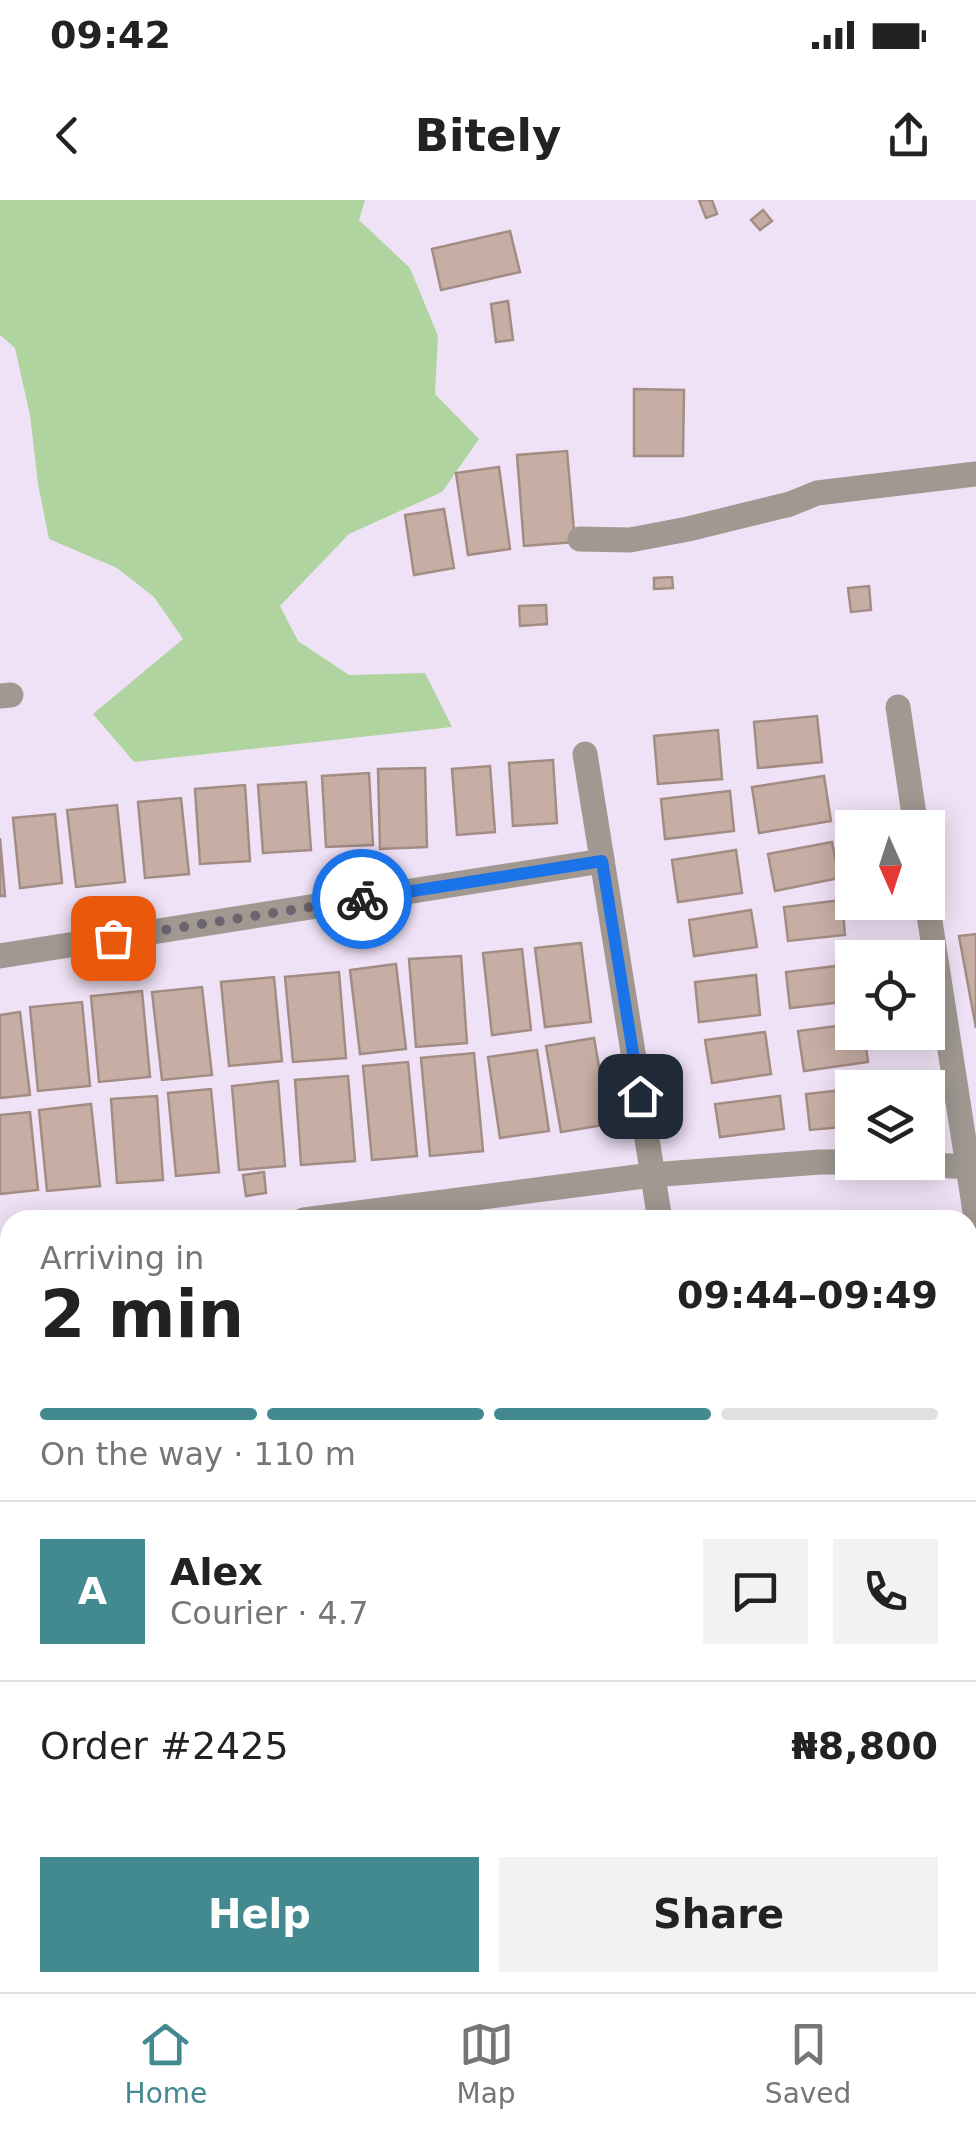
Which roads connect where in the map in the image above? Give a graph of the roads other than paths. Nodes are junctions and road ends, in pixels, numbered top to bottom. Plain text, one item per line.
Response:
1 (976, 474) edge
2 (580, 539) dead end
3 (898, 707) dead end
4 (586, 754) dead end
5 (913, 810) edge
6 (602, 861) junction
7 (931, 920) edge
8 (0, 956) edge
9 (835, 1162) edge
10 (945, 1164) edge
11 (973, 1165) edge
12 (652, 1175) junction
13 (381, 1210) edge
14 (658, 1210) edge
15 (976, 1210) edge

1 - 2 street
3 - 5 street
4 - 6 street
6 - 8 street
6 - 12 street
7 - 11 street
9 - 12 street
10 - 11 street
11 - 15 street
12 - 13 street
12 - 14 street

